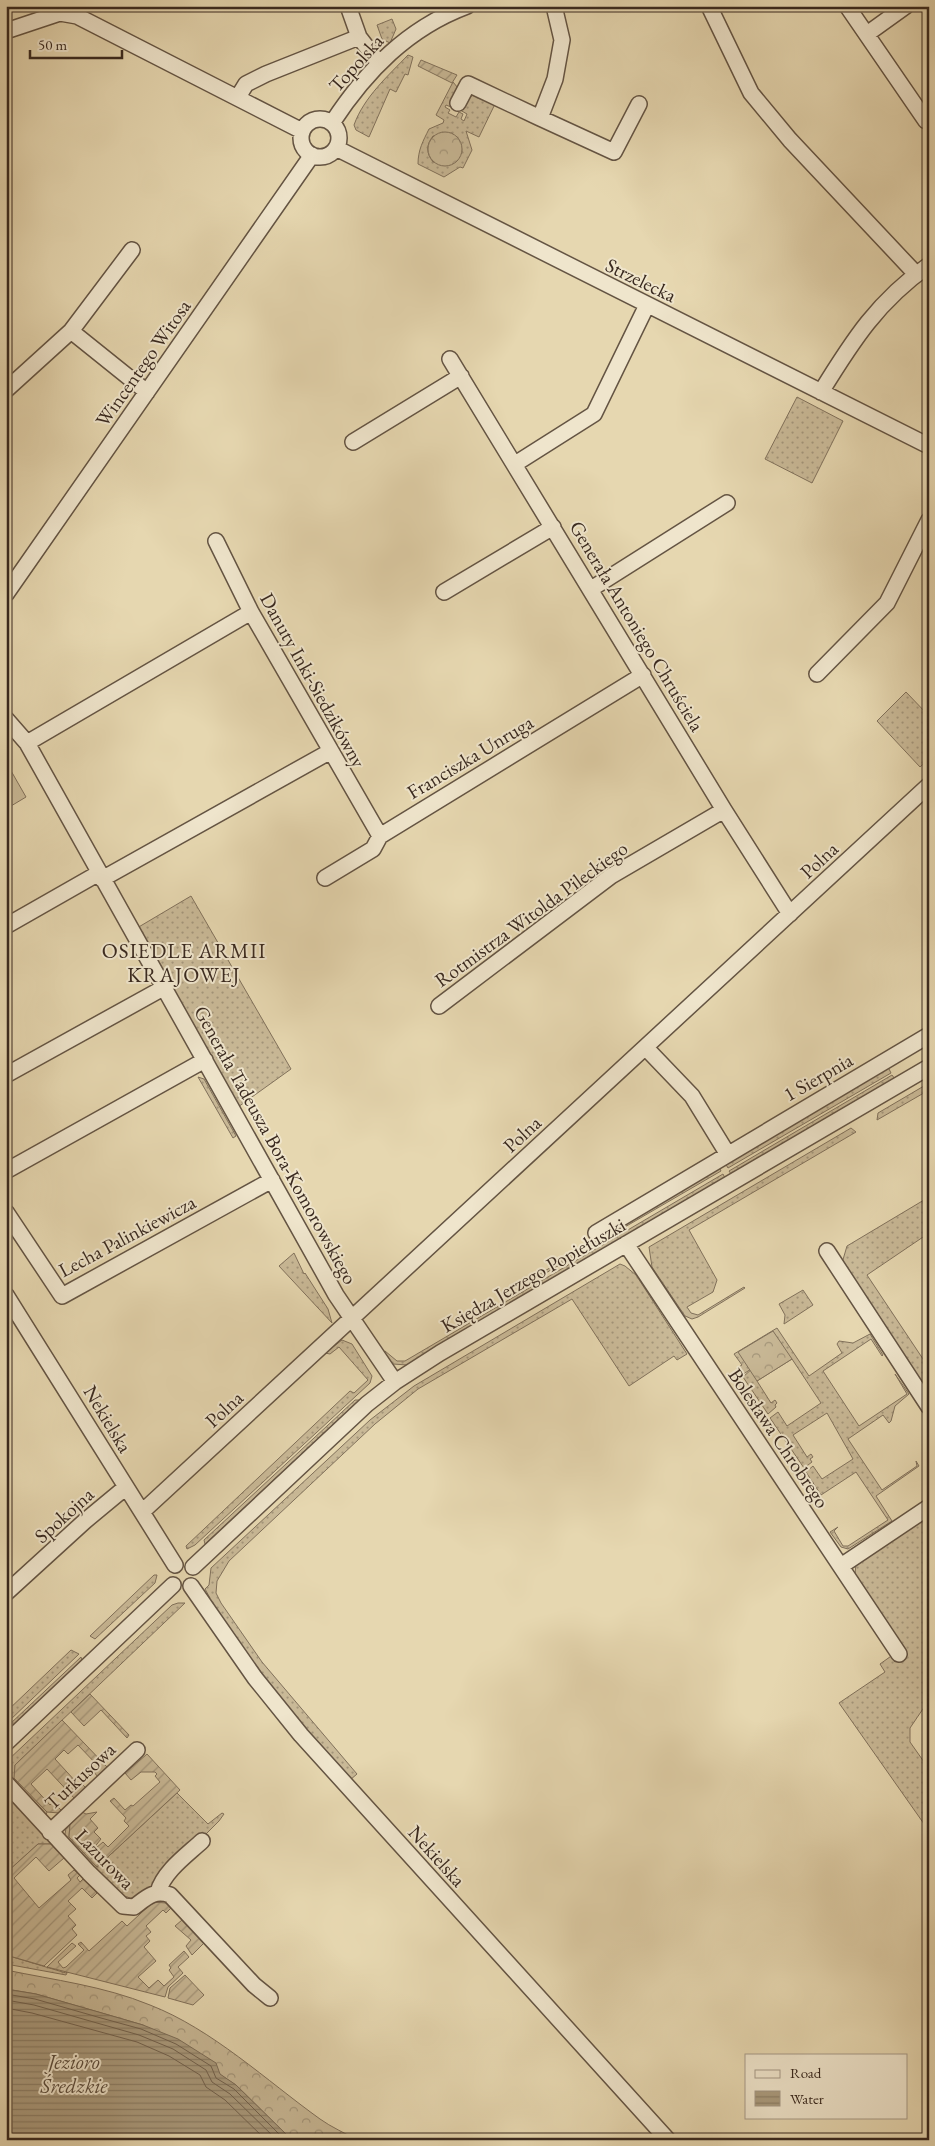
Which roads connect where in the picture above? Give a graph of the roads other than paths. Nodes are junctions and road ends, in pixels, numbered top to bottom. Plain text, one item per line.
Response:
1 (348, 6) edge
2 (467, 6) edge
3 (554, 6) edge
4 (709, 6) edge
5 (847, 6) edge
6 (899, 8) edge
7 (82, 11) edge
8 (6, 31) edge
9 (866, 34) junction
10 (359, 37) junction
11 (379, 63) junction
12 (238, 97) junction
13 (458, 103) dead end
14 (639, 104) dead end
15 (540, 118) junction
16 (928, 122) edge
17 (332, 123) junction
18 (302, 131) junction
19 (336, 148) junction
20 (312, 155) junction
21 (132, 250) dead end
22 (929, 265) edge
23 (916, 274) junction
24 (647, 305) junction
25 (71, 331) junction
26 (450, 359) dead end
27 (462, 376) junction
28 (6, 390) edge
29 (147, 392) junction
30 (821, 392) junction
31 (353, 442) dead end
32 (929, 446) edge
33 (516, 464) junction
34 (728, 503) dead end
35 (929, 520) edge
36 (553, 527) junction
37 (216, 542) dead end
38 (591, 589) junction
39 (444, 592) dead end
40 (6, 594) edge
41 (251, 612) junction
42 (817, 674) dead end
43 (643, 675) junction
44 (6, 719) edge
45 (27, 743) junction
46 (330, 752) junction
47 (929, 785) edge
48 (724, 810) junction
49 (380, 836) junction
50 (101, 876) junction
51 (325, 878) dead end
52 (790, 914) junction
53 (6, 926) edge
54 (165, 987) junction
55 (439, 1006) dead end
56 (929, 1035) edge
57 (646, 1048) junction
58 (205, 1060) junction
59 (929, 1066) edge
60 (6, 1076) edge
61 (727, 1153) junction
62 (6, 1171) edge
63 (272, 1180) junction
64 (6, 1212) edge
65 (596, 1233) dead end
66 (626, 1244) junction
67 (827, 1251) dead end
68 (6, 1295) edge
69 (352, 1318) junction
70 (395, 1382) junction
71 (929, 1407) edge
72 (126, 1487) junction
73 (929, 1506) edge
74 (142, 1512) junction
75 (175, 1565) junction
76 (841, 1566) junction
77 (193, 1567) junction
78 (173, 1585) junction
79 (191, 1586) junction
80 (6, 1593) edge
81 (899, 1654) dead end
82 (6, 1743) edge
83 (137, 1750) dead end
84 (6, 1783) edge
85 (50, 1832) junction
86 (202, 1841) dead end
87 (158, 1892) junction
88 (270, 1998) dead end
89 (668, 2140) edge

1 - 10 street
2 - 11 street, Topolska
3 - 15 street
4 - 23 street
5 - 9 street
6 - 9 street
7 - 8 street
7 - 12 street
9 - 16 street
10 - 11 street
10 - 12 street
11 - 17 street, Topolska
12 - 18 street
13 - 15 street
14 - 15 street
17 - 18 street
17 - 19 street
18 - 20 street
19 - 20 street
19 - 24 street, Strzelecka
20 - 29 street, Wincentego Witosa
21 - 25 street
22 - 23 street
23 - 30 street
24 - 30 street, Strzelecka
24 - 33 street
25 - 28 street
25 - 29 street
26 - 27 street, Generała Antoniego Chruściela
27 - 31 street
27 - 33 street, Generała Antoniego Chruściela
29 - 40 street, Wincentego Witosa
30 - 32 street, Strzelecka
33 - 36 street, Generała Antoniego Chruściela
34 - 38 street
35 - 42 street
36 - 38 street, Generała Antoniego Chruściela
36 - 39 street
37 - 41 street, Danuty Inki-Siedzikówny
38 - 43 street, Generała Antoniego Chruściela
41 - 45 street
41 - 46 street, Danuty Inki-Siedzikówny
43 - 48 street, Generała Antoniego Chruściela
43 - 49 street, Franciszka Unruga
44 - 45 street, Generała Tadeusza Bora-Komorowskiego
45 - 50 street, Generała Tadeusza Bora-Komorowskiego
46 - 49 street, Danuty Inki-Siedzikówny
46 - 50 street
47 - 52 street, Polna
48 - 52 street, Generała Antoniego Chruściela
48 - 55 street, Rotmistrza Witolda Pileckiego
49 - 51 street, Franciszka Unruga
50 - 53 street
50 - 54 street, Generała Tadeusza Bora-Komorowskiego
52 - 57 street, Polna
54 - 58 street, Generała Tadeusza Bora-Komorowskiego
54 - 60 street
56 - 61 street, 1 Sierpnia
57 - 61 street
57 - 69 street, Polna
58 - 62 street
58 - 63 street, Generała Tadeusza Bora-Komorowskiego
59 - 66 street, Księdza Jerzego Popiełuszki
61 - 65 street, 1 Sierpnia
63 - 64 street, Lecha Palinkiewicza
63 - 69 street, Generała Tadeusza Bora-Komorowskiego
66 - 70 street, Księdza Jerzego Popiełuszki
66 - 76 street, Bolesława Chrobrego
67 - 71 street
68 - 72 street, Nekielska
69 - 70 street, Generała Tadeusza Bora-Komorowskiego
69 - 74 street, Polna
70 - 77 street, Księdza Jerzego Popiełuszki
72 - 74 street, Nekielska
72 - 80 street, Spokojna
73 - 76 street
74 - 75 street, Nekielska
75 - 77 street
75 - 78 street
76 - 81 street, Bolesława Chrobrego
77 - 79 street
78 - 79 street
78 - 82 street
79 - 89 street, Nekielska
83 - 85 street, Turkusowa
84 - 85 street, Lazurowa
85 - 87 street, Lazurowa
86 - 87 street
87 - 88 street, Lazurowa

